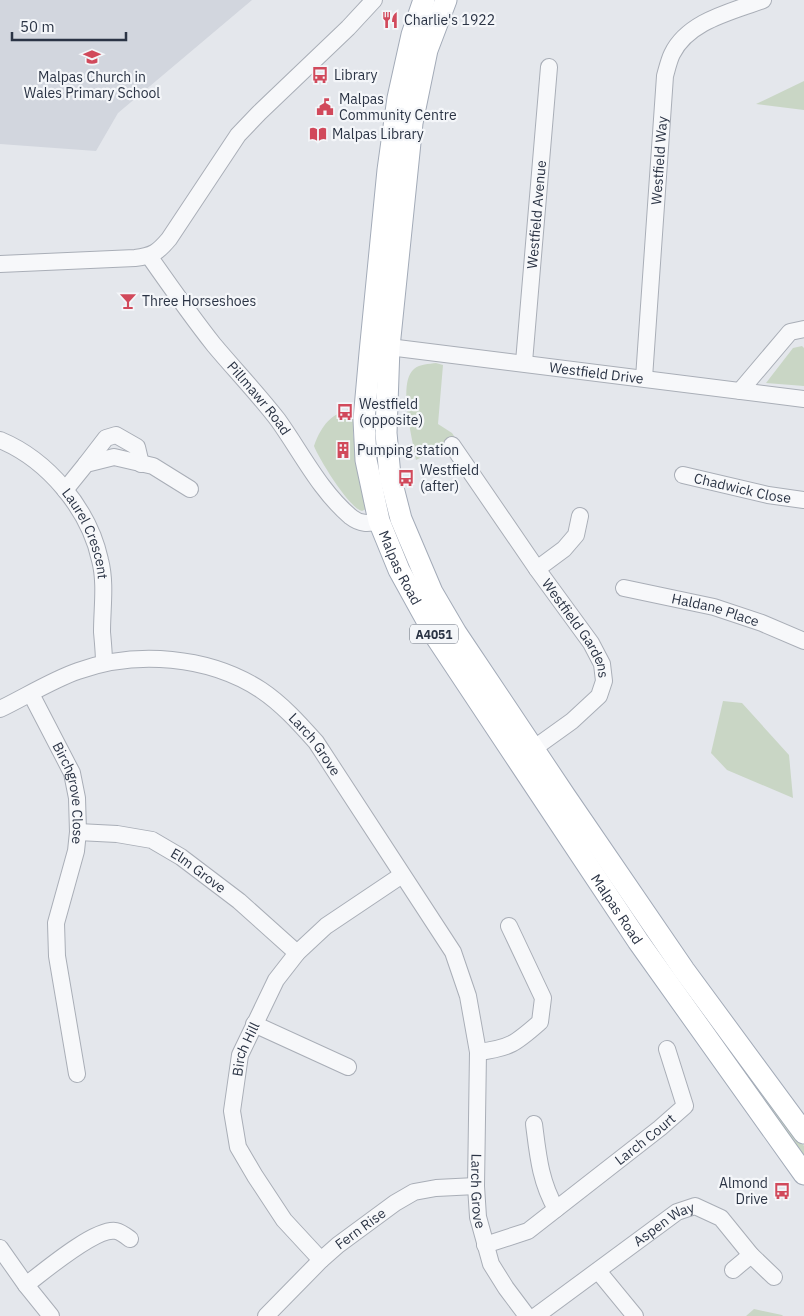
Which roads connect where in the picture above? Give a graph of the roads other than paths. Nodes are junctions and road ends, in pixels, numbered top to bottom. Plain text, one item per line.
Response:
1 (424, 0) edge
2 (446, 0) edge
3 (763, 0) edge
4 (374, 3) edge
5 (549, 67) dead end
6 (149, 256) junction
7 (0, 264) edge
8 (804, 329) edge
9 (389, 346) junction
10 (524, 362) junction
11 (644, 378) junction
12 (740, 391) junction
13 (804, 399) edge
14 (0, 440) edge
15 (452, 445) dead end
16 (86, 464) junction
17 (141, 464) junction
18 (683, 475) dead end
19 (190, 489) dead end
20 (65, 490) junction
21 (804, 500) edge
22 (580, 516) dead end
23 (379, 521) junction
24 (537, 569) junction
25 (624, 588) dead end
26 (804, 641) edge
27 (104, 663) junction
28 (31, 694) junction
29 (0, 709) edge
30 (533, 749) junction
31 (78, 832) junction
32 (402, 875) junction
33 (509, 926) dead end
34 (297, 953) junction
35 (254, 1024) junction
36 (667, 1049) dead end
37 (478, 1052) junction
38 (348, 1066) dead end
39 (77, 1074) dead end
40 (798, 1117) edge
41 (534, 1124) dead end
42 (804, 1133) edge
43 (804, 1174) edge
44 (476, 1186) junction
45 (556, 1208) junction
46 (130, 1239) dead end
47 (485, 1245) junction
48 (0, 1248) edge
49 (751, 1255) junction
50 (321, 1260) junction
51 (734, 1270) dead end
52 (598, 1271) junction
53 (774, 1277) dead end
54 (26, 1285) junction
55 (50, 1316) edge
56 (266, 1316) edge
57 (527, 1316) edge
58 (536, 1316) edge
59 (635, 1316) edge

1 - 23 main road, Malpas Road / A4051
2 - 9 main road, Malpas Road / A4051
3 - 11 street, Westfield Way
4 - 6 street
5 - 10 street, Westfield Avenue
6 - 7 street
6 - 23 street, Pillmawr Road
8 - 12 street
9 - 10 street, Westfield Drive
9 - 30 main road, Malpas Road / A4051
10 - 11 street, Westfield Drive
11 - 12 street, Westfield Drive
12 - 13 street, Westfield Drive
14 - 20 street, Laurel Crescent
15 - 24 street, Westfield Gardens
16 - 17 street
16 - 17 street
16 - 20 street
17 - 19 street
18 - 21 street, Chadwick Close
20 - 27 street, Laurel Crescent
22 - 24 street, Westfield Gardens
23 - 43 main road, Malpas Road / A4051
24 - 30 street, Westfield Gardens
25 - 26 street, Haldane Place
27 - 28 street, Larch Grove
27 - 32 street, Larch Grove
28 - 29 street, Larch Grove
28 - 31 street, Birchgrove Close
30 - 40 main road, Malpas Road / A4051
31 - 34 street, Elm Grove
31 - 39 street, Birchgrove Close
32 - 34 street, Birch Hill
32 - 37 street, Larch Grove
33 - 37 street
34 - 35 street, Birch Hill
35 - 38 street
35 - 50 street, Birch Hill
36 - 45 street, Larch Court
37 - 44 street, Larch Grove
40 - 42 main road, Malpas Road / A4051
41 - 45 street
44 - 47 street, Larch Grove
44 - 50 street, Fern Rise
45 - 47 street, Larch Court
46 - 54 street
47 - 57 street, Larch Grove
48 - 54 street
49 - 51 street
49 - 52 street, Aspen Way
49 - 53 street, Aspen Way
50 - 56 street, Fern Rise
52 - 58 street, Aspen Way
52 - 59 street
54 - 55 street

